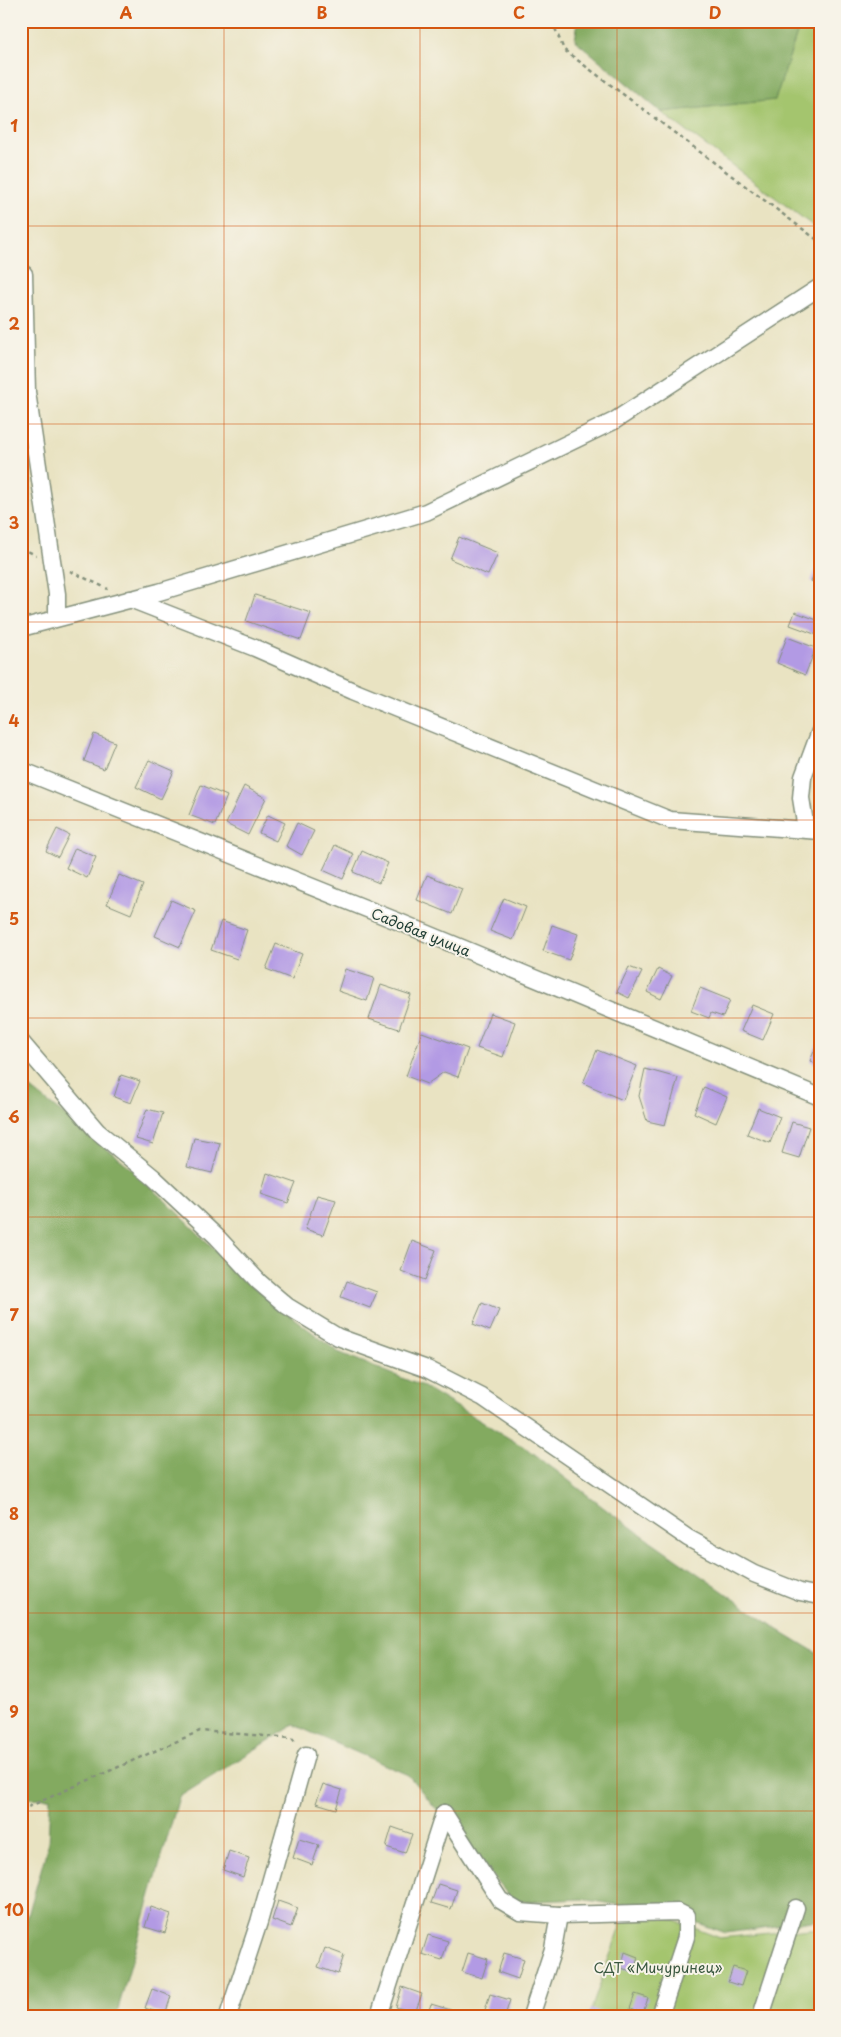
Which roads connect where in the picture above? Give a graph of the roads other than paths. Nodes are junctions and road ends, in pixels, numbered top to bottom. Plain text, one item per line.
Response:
1 (24, 274) dead end
2 (820, 287) edge
3 (130, 599) junction
4 (56, 618) junction
5 (21, 628) edge
6 (820, 731) edge
7 (21, 770) edge
8 (813, 830) edge
9 (21, 1042) edge
10 (820, 1097) edge
11 (820, 1596) edge
12 (306, 1755) road end
13 (796, 1908) dead end
14 (559, 1915) junction
15 (228, 2016) edge
16 (379, 2016) edge
17 (530, 2016) edge
18 (660, 2016) edge
19 (761, 2016) edge

1 - 4 street
2 - 3 street
3 - 4 street
3 - 8 street
4 - 5 street
6 - 8 street
7 - 10 street, Садовая улица
9 - 11 street
12 - 15 street
13 - 19 street
14 - 16 street
14 - 17 street
14 - 18 street

